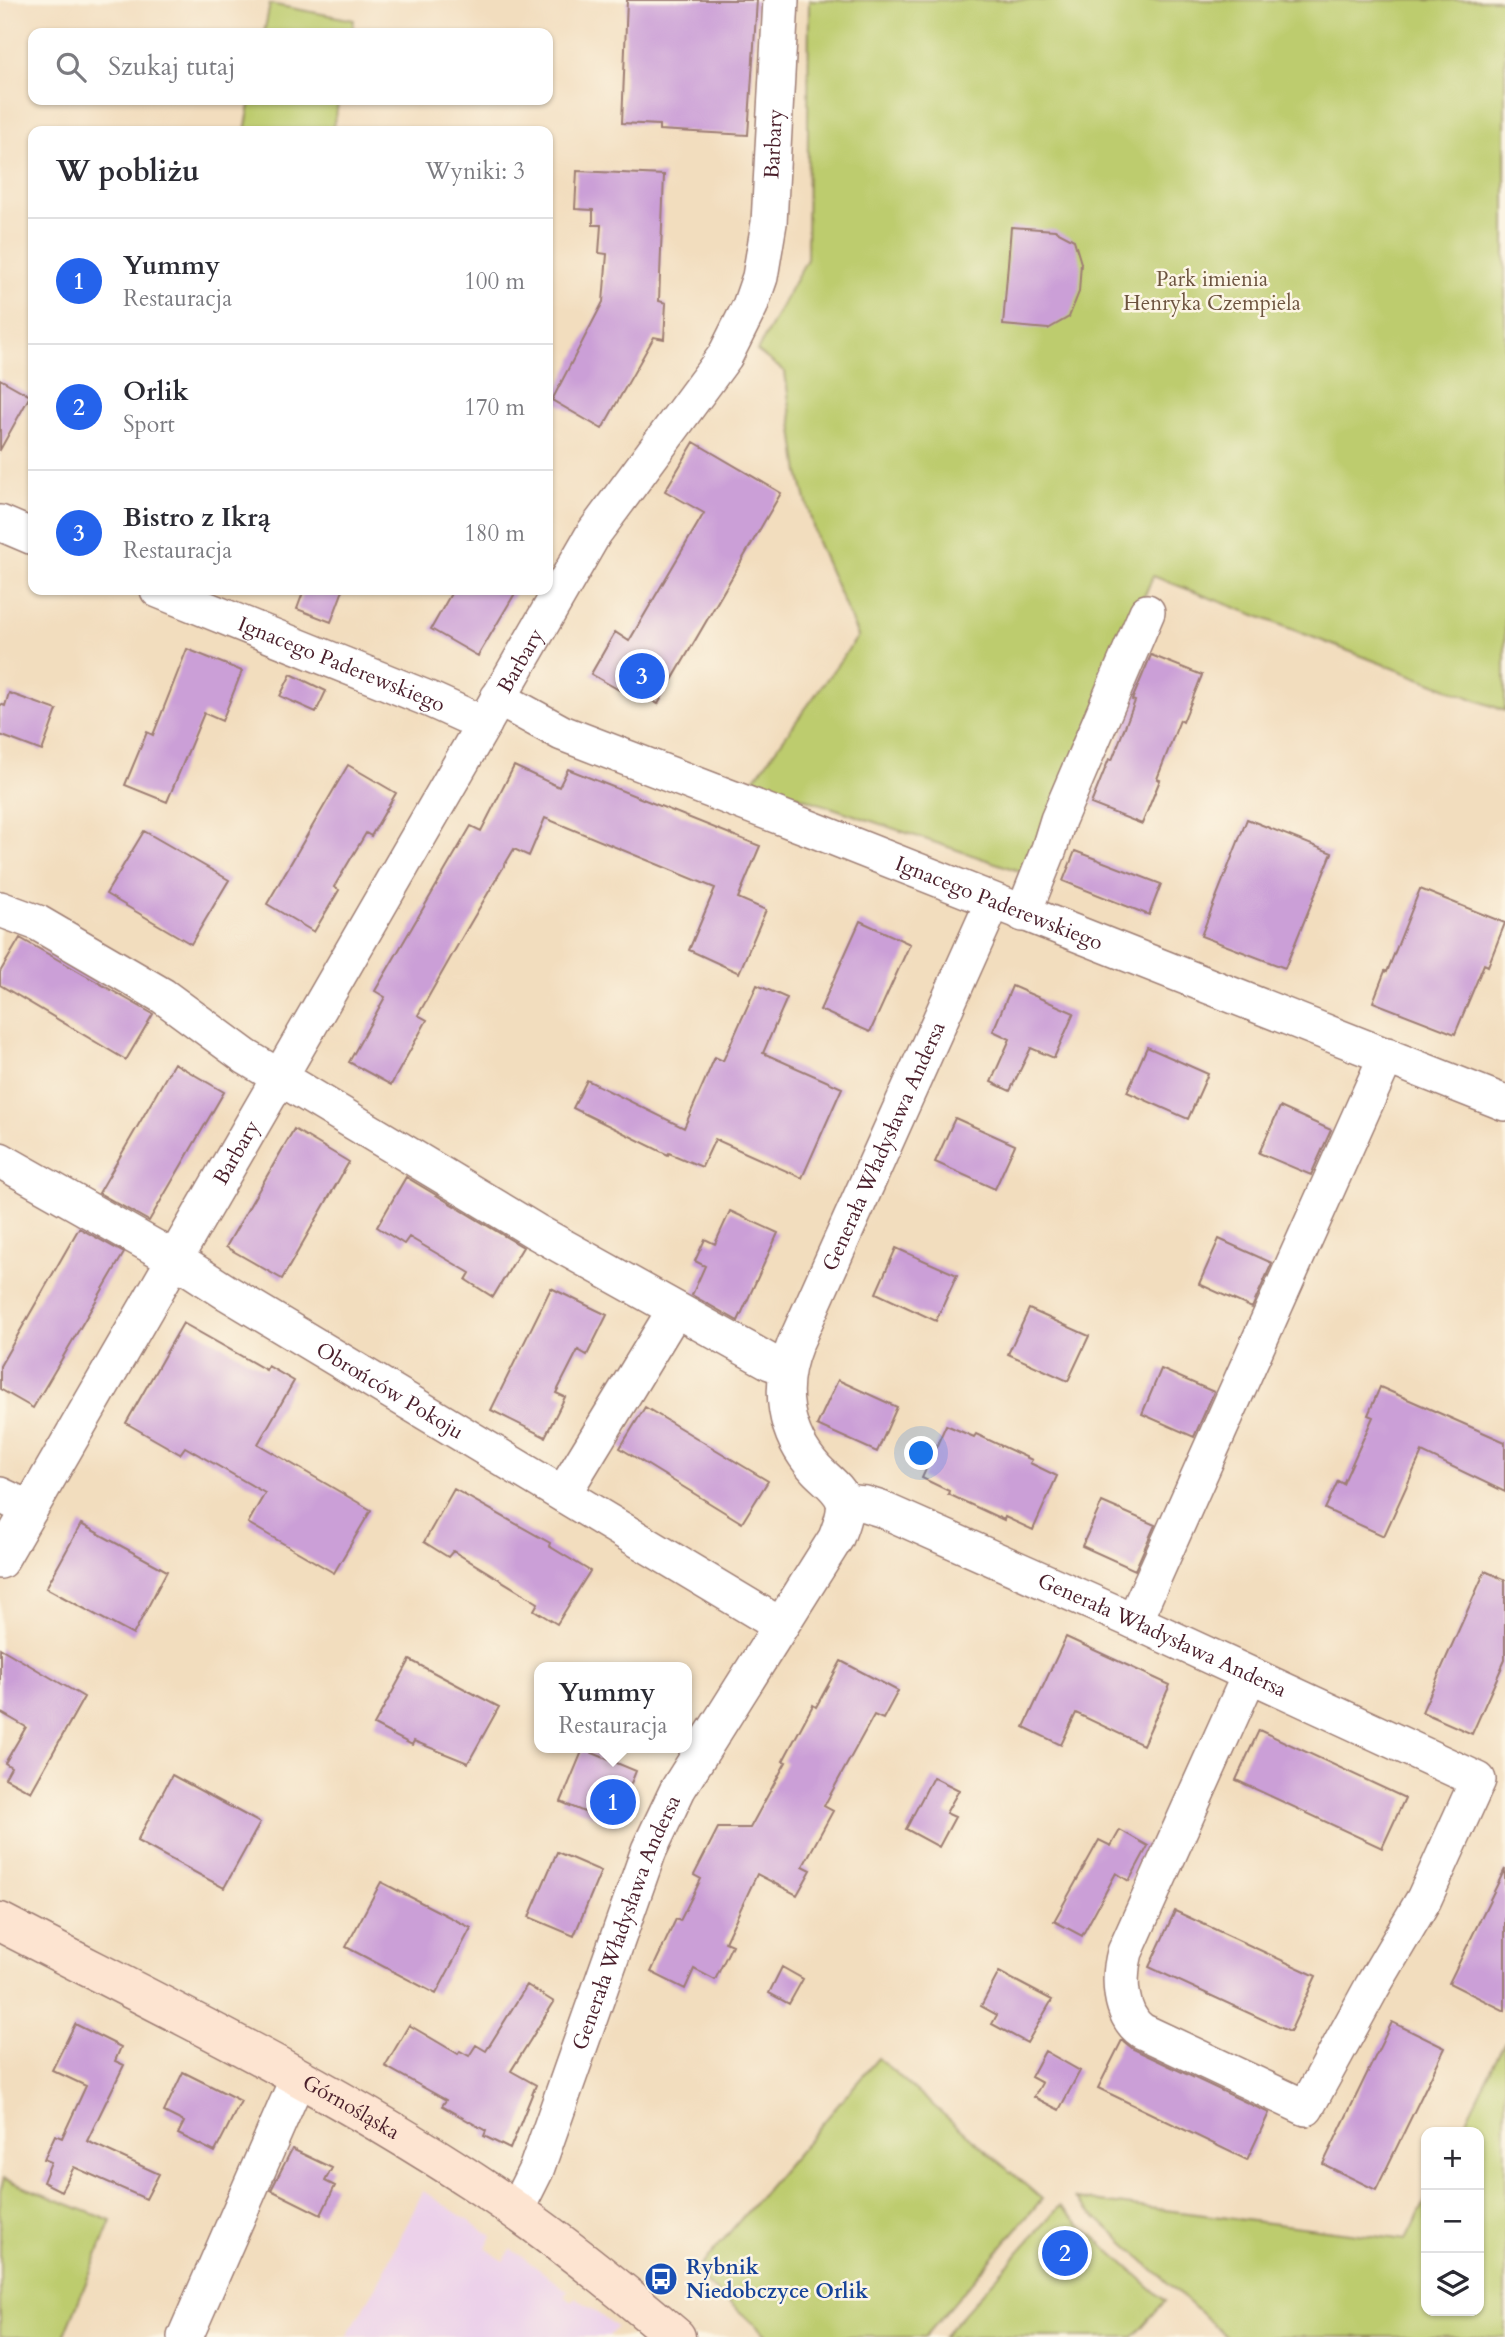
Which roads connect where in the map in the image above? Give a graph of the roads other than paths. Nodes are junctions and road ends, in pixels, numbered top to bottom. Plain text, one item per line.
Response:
1 (781, 0) edge
2 (0, 523) edge
3 (28, 535) edge
4 (170, 595) edge
5 (1147, 612) dead end
6 (491, 711) junction
7 (1008, 908) junction
8 (0, 909) edge
9 (1387, 1055) junction
10 (280, 1078) junction
11 (1505, 1103) edge
12 (0, 1160) edge
13 (175, 1259) junction
14 (676, 1310) junction
15 (787, 1368) junction
16 (563, 1494) junction
17 (15, 1502) edge
18 (844, 1502) junction
19 (0, 1561) edge
20 (1133, 1621) junction
21 (780, 1625) junction
22 (1249, 1676) junction
23 (0, 1922) edge
24 (298, 2078) junction
25 (516, 2210) junction
26 (185, 2337) edge
27 (677, 2337) edge

1 - 6 street, Barbary
2 - 3 street
4 - 6 street, Ignacego Paderewskiego
5 - 7 street, Generała Władysława Andersa
6 - 7 street, Ignacego Paderewskiego
6 - 10 street, Barbary
7 - 9 street, Ignacego Paderewskiego
7 - 15 street, Generała Władysława Andersa
8 - 10 street
9 - 11 street, Ignacego Paderewskiego
9 - 20 street
10 - 13 street, Barbary
10 - 14 street
12 - 13 street, Obrońców Pokoju
13 - 16 street, Obrońców Pokoju
13 - 17 street, Barbary
14 - 15 street
14 - 16 street
15 - 18 street, Generała Władysława Andersa
16 - 21 street, Obrońców Pokoju
17 - 19 street, Barbary
18 - 20 street, Generała Władysława Andersa
18 - 21 street, Generała Władysława Andersa
20 - 22 street, Generała Władysława Andersa
21 - 25 street, Generała Władysława Andersa
22 - 22 street, Generała Władysława Andersa
23 - 24 street, Górnośląska
24 - 25 street, Górnośląska
24 - 26 street
25 - 27 street, Górnośląska

